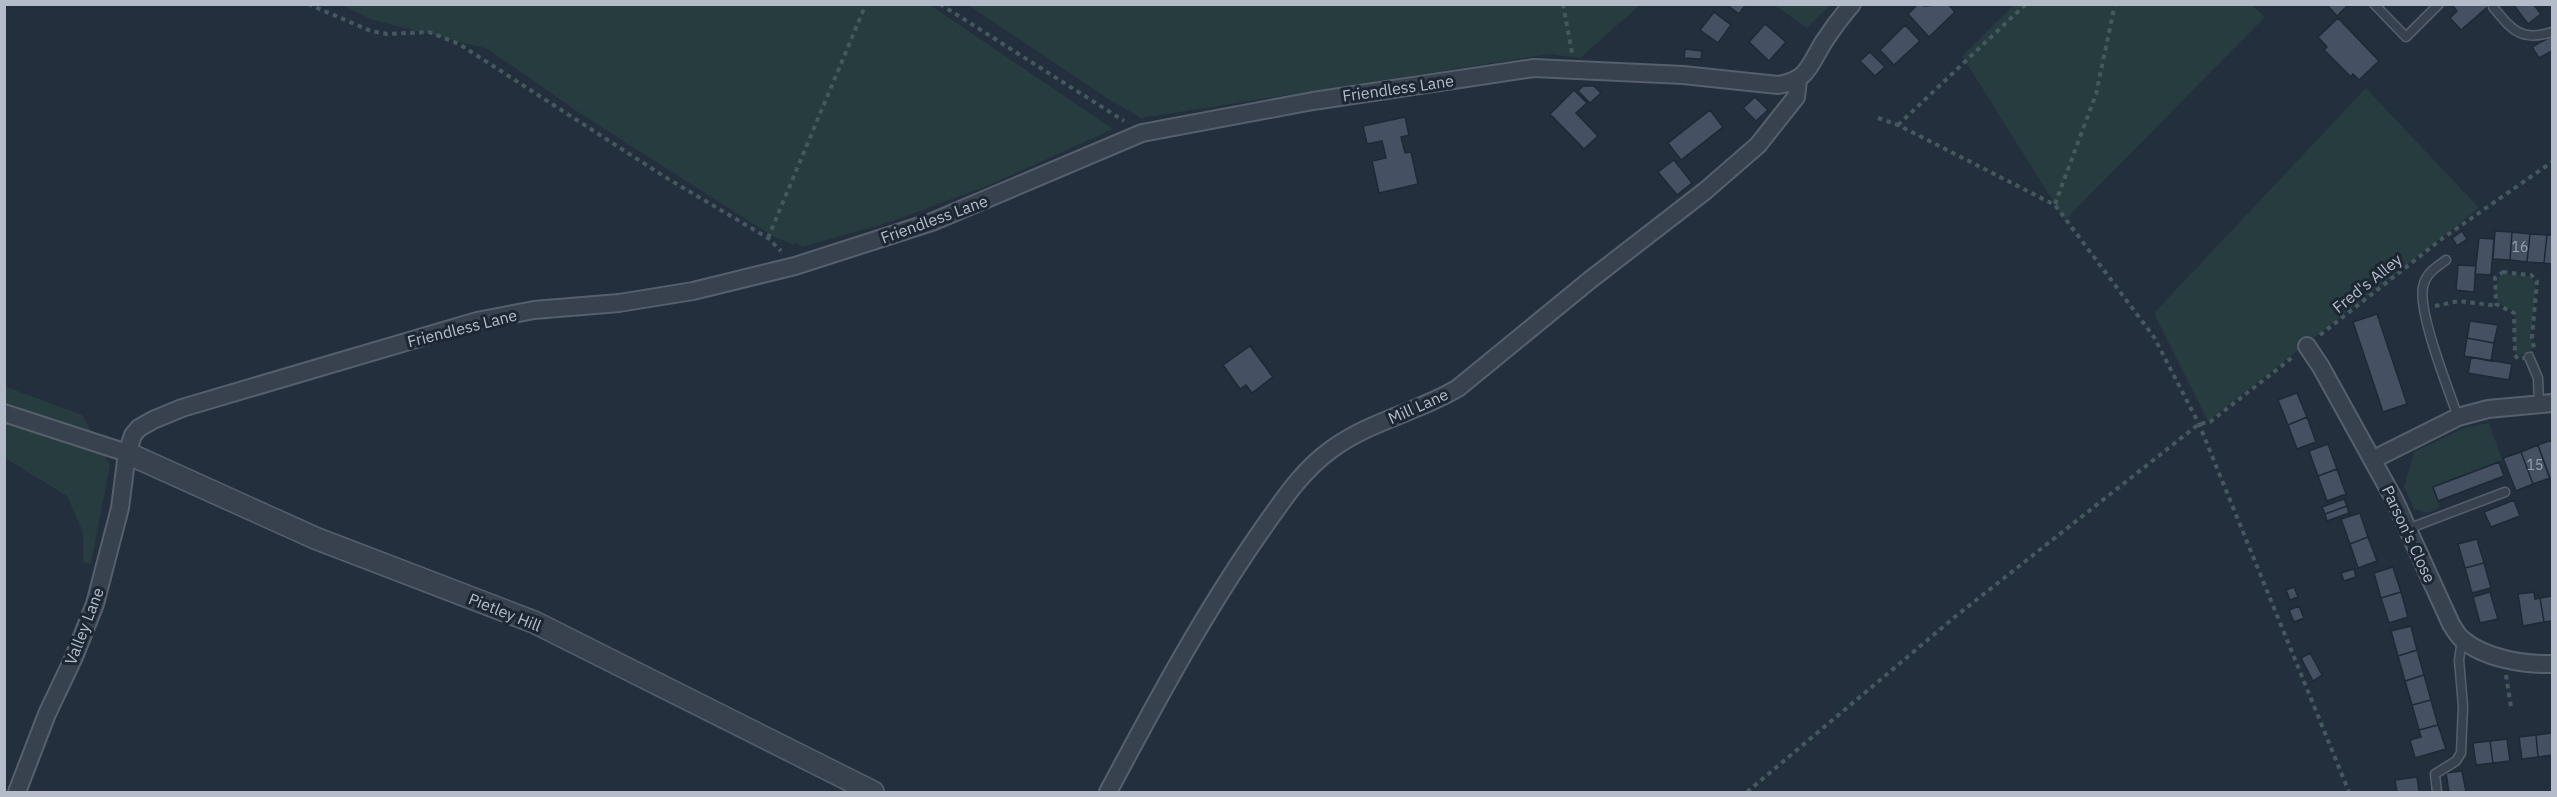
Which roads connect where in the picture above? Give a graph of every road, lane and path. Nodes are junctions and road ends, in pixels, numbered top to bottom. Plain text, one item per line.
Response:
1 (308, 4) edge
2 (866, 4) edge
3 (940, 4) edge
4 (1563, 4) edge
5 (1852, 4) edge
6 (2026, 4) edge
7 (2115, 4) edge
8 (2374, 4) edge
9 (2439, 4) edge
10 (2493, 6) dead end
11 (2553, 32) edge
12 (1575, 69) junction
13 (1798, 80) junction
14 (1878, 118) dead end
15 (1898, 125) junction
16 (1142, 133) junction
17 (2553, 162) edge
18 (2055, 205) junction
19 (768, 238) junction
20 (2446, 260) dead end
21 (795, 266) junction
22 (2496, 304) junction
23 (2422, 309) junction
24 (2307, 346) junction
25 (2529, 357) junction
26 (2546, 403) edge
27 (4, 413) edge
28 (2458, 417) junction
29 (2199, 424) junction
30 (126, 453) junction
31 (2373, 459) junction
32 (2505, 492) dead end
33 (2409, 528) junction
34 (2462, 640) junction
35 (2503, 659) junction
36 (2553, 664) edge
37 (2511, 707) dead end
38 (17, 792) edge
39 (873, 792) edge
40 (1108, 792) edge
41 (1748, 792) edge
42 (2349, 792) edge
43 (2437, 792) edge

1 - 19 path
2 - 19 path
3 - 16 path
4 - 12 path
5 - 13 street
6 - 15 path
7 - 18 path
8 - 9 lane
10 - 11 lane
12 - 13 street, Friendless Lane
12 - 16 street, Friendless Lane
13 - 40 street, Mill Lane
14 - 15 path
15 - 18 path
16 - 21 street, Friendless Lane
17 - 24 path, Fred's Alley
18 - 29 path
19 - 21 path
20 - 23 lane
21 - 30 street, Friendless Lane
22 - 23 path
22 - 25 path
22 - 25 path
23 - 28 lane
24 - 29 path, Fred's Alley
24 - 31 street, Parson's Close
25 - 26 lane
26 - 28 street
27 - 30 street
28 - 31 street
29 - 41 path, Fred's Alley
29 - 42 path
30 - 38 street, Valley Lane
30 - 39 street, Pietley Hill
31 - 33 street, Parson's Close
32 - 33 lane
33 - 34 street, Parson's Close
34 - 35 street
34 - 43 lane
35 - 36 street
35 - 37 path

